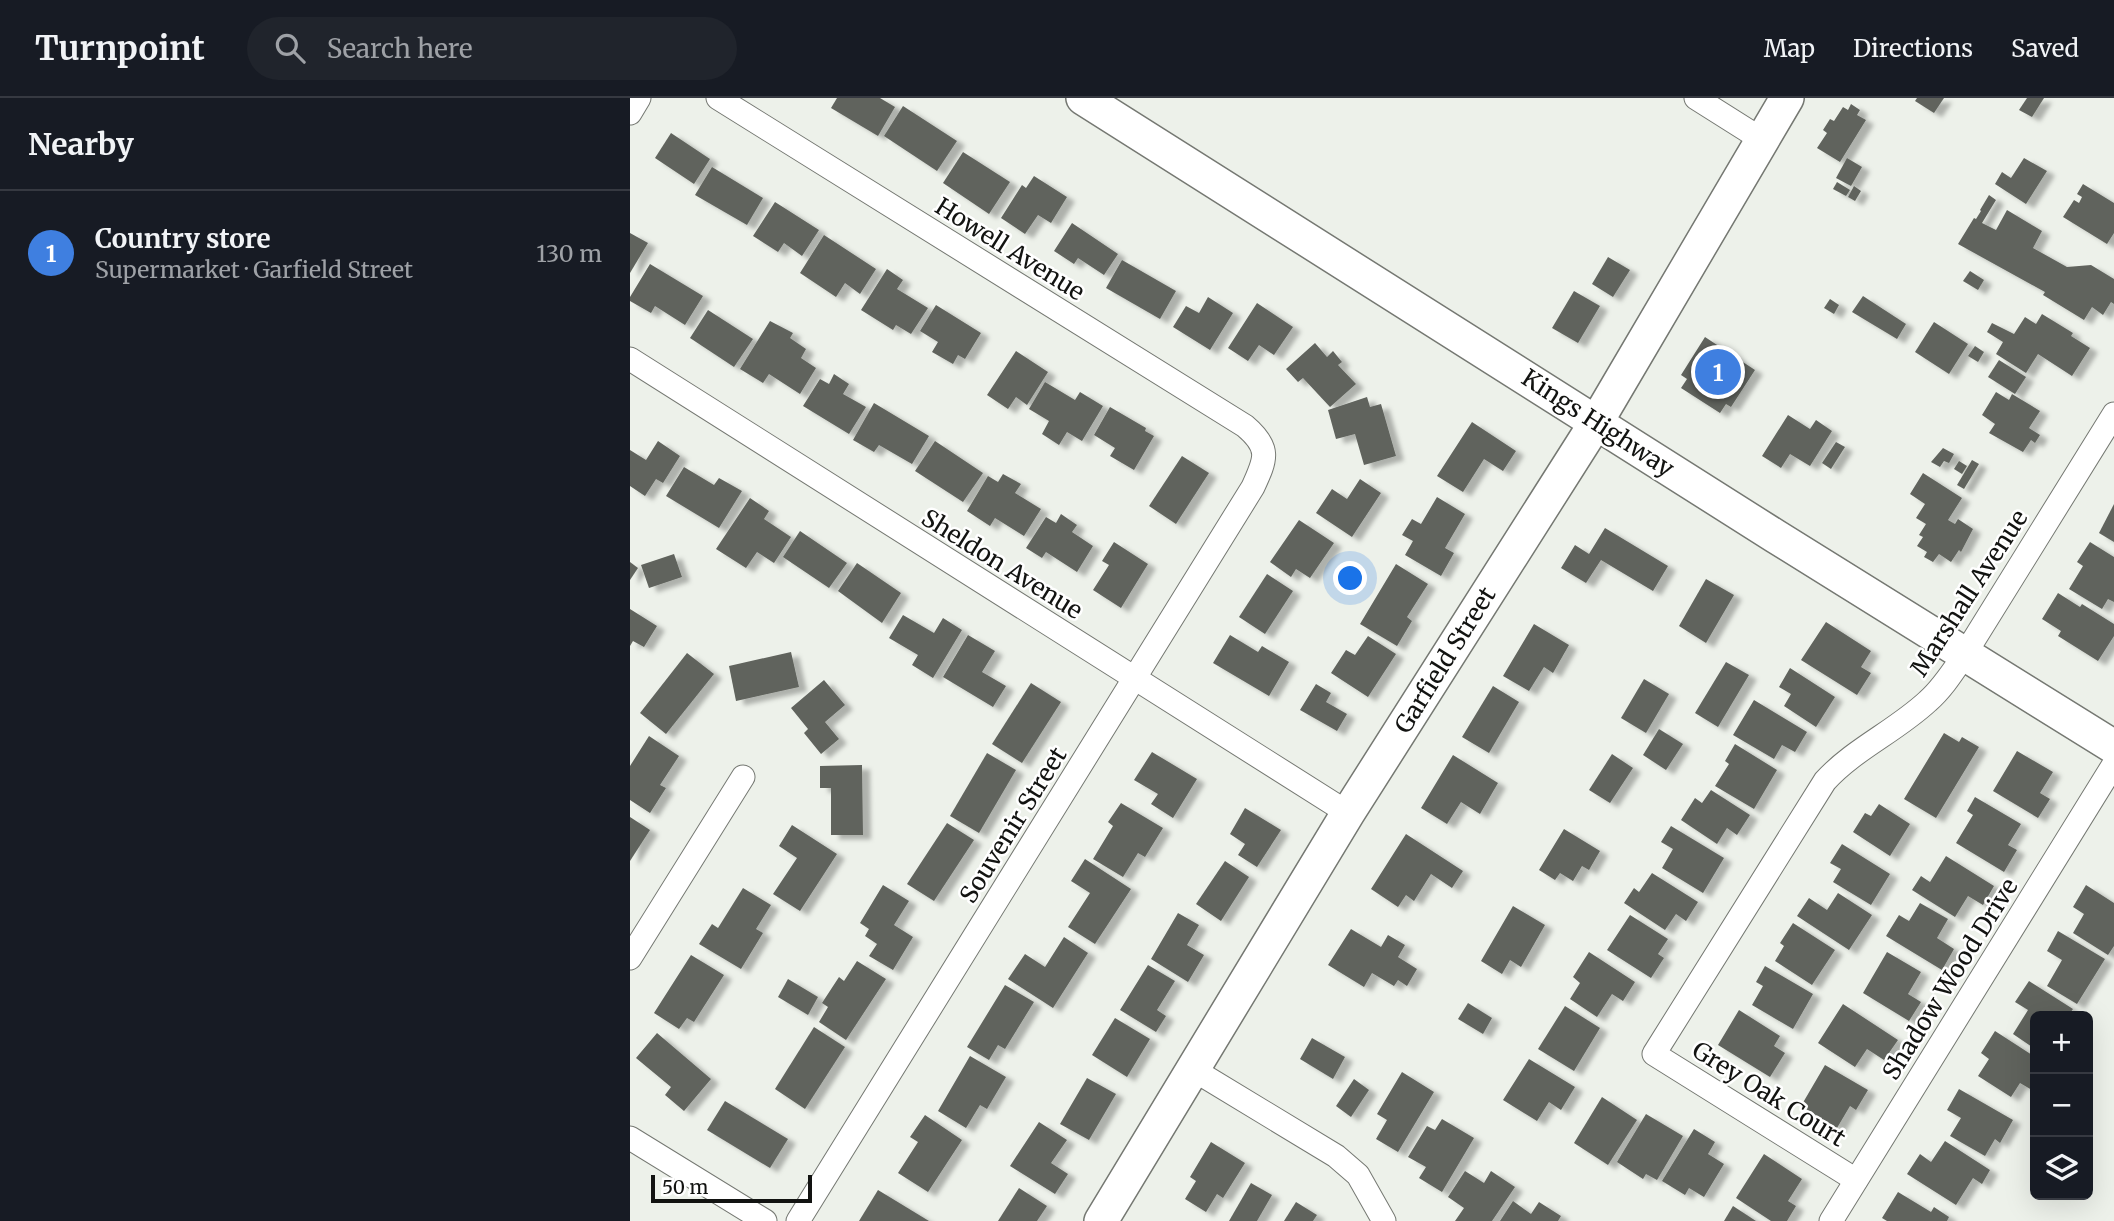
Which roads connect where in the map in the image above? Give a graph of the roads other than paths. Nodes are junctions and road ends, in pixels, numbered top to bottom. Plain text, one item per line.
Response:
1 (639, 98) edge
2 (718, 98) edge
3 (1083, 98) edge
4 (1696, 98) edge
5 (1787, 98) edge
6 (630, 113) edge
7 (1761, 139) junction
8 (630, 359) edge
9 (2114, 414) edge
10 (1597, 421) junction
11 (1264, 453) joint
12 (1965, 654) junction
13 (1134, 679) junction
14 (2114, 747) edge
15 (2114, 764) edge
16 (743, 776) dead end
17 (1348, 813) junction
18 (630, 958) edge
19 (1654, 1054) joint
20 (1194, 1070) junction
21 (630, 1138) edge
22 (1856, 1180) junction
23 (765, 1221) edge
24 (798, 1221) edge
25 (1101, 1221) edge
26 (1384, 1221) edge
27 (1831, 1221) edge

1 - 6 street
2 - 11 street, Howell Avenue
3 - 10 main road, Kings Highway
4 - 7 street
5 - 7 main road, Garfield Street
7 - 10 main road, Garfield Street
8 - 13 street, Sheldon Avenue
9 - 12 street, Marshall Avenue
10 - 12 main road, Kings Highway
10 - 17 main road, Garfield Street
11 - 13 street, Souvenir Street
12 - 14 main road, Kings Highway
12 - 19 street, Marshall Avenue
13 - 17 street, Sheldon Avenue
13 - 24 street, Souvenir Street
15 - 22 street, Shadow Wood Drive
16 - 18 street
17 - 20 main road, Garfield Street
19 - 22 street, Grey Oak Court
20 - 25 main road, Garfield Street
20 - 26 street
21 - 23 street
22 - 27 street, Shadow Wood Drive

